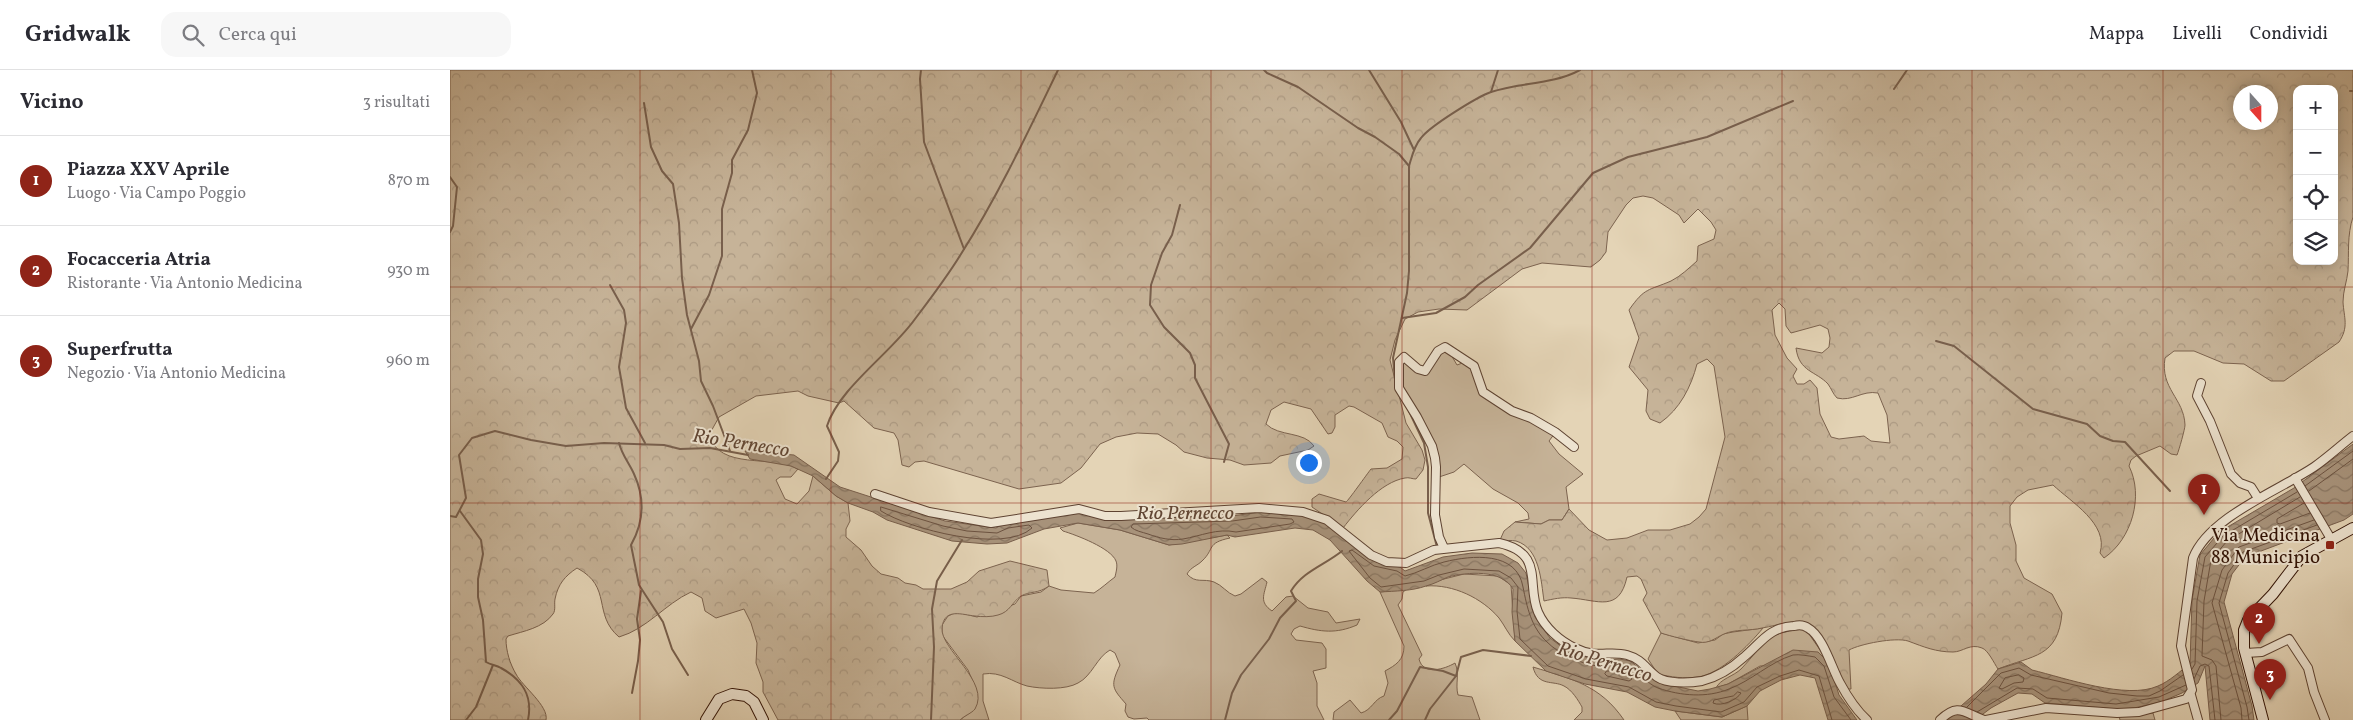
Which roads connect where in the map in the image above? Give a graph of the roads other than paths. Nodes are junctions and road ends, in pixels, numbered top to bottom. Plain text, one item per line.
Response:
1 (2201, 383) dead end
2 (2353, 436) edge
3 (1574, 447) dead end
4 (2296, 480) junction
5 (875, 494) dead end
6 (2258, 498) junction
7 (2353, 528) edge
8 (2329, 536) junction
9 (1439, 549) junction
10 (2246, 654) junction
11 (2191, 692) junction
12 (706, 720) edge
13 (763, 720) edge
14 (1867, 720) edge
15 (1940, 720) edge
16 (1985, 720) edge
17 (2198, 720) edge
18 (2263, 720) edge
19 (2325, 720) edge

1 - 6 street
2 - 4 street
3 - 9 street
4 - 6 street
4 - 8 street
5 - 9 street
6 - 11 street
7 - 8 main road
8 - 10 main road
9 - 14 street
10 - 18 main road
10 - 19 street
11 - 16 street
11 - 17 street
12 - 13 main road
15 - 16 street

